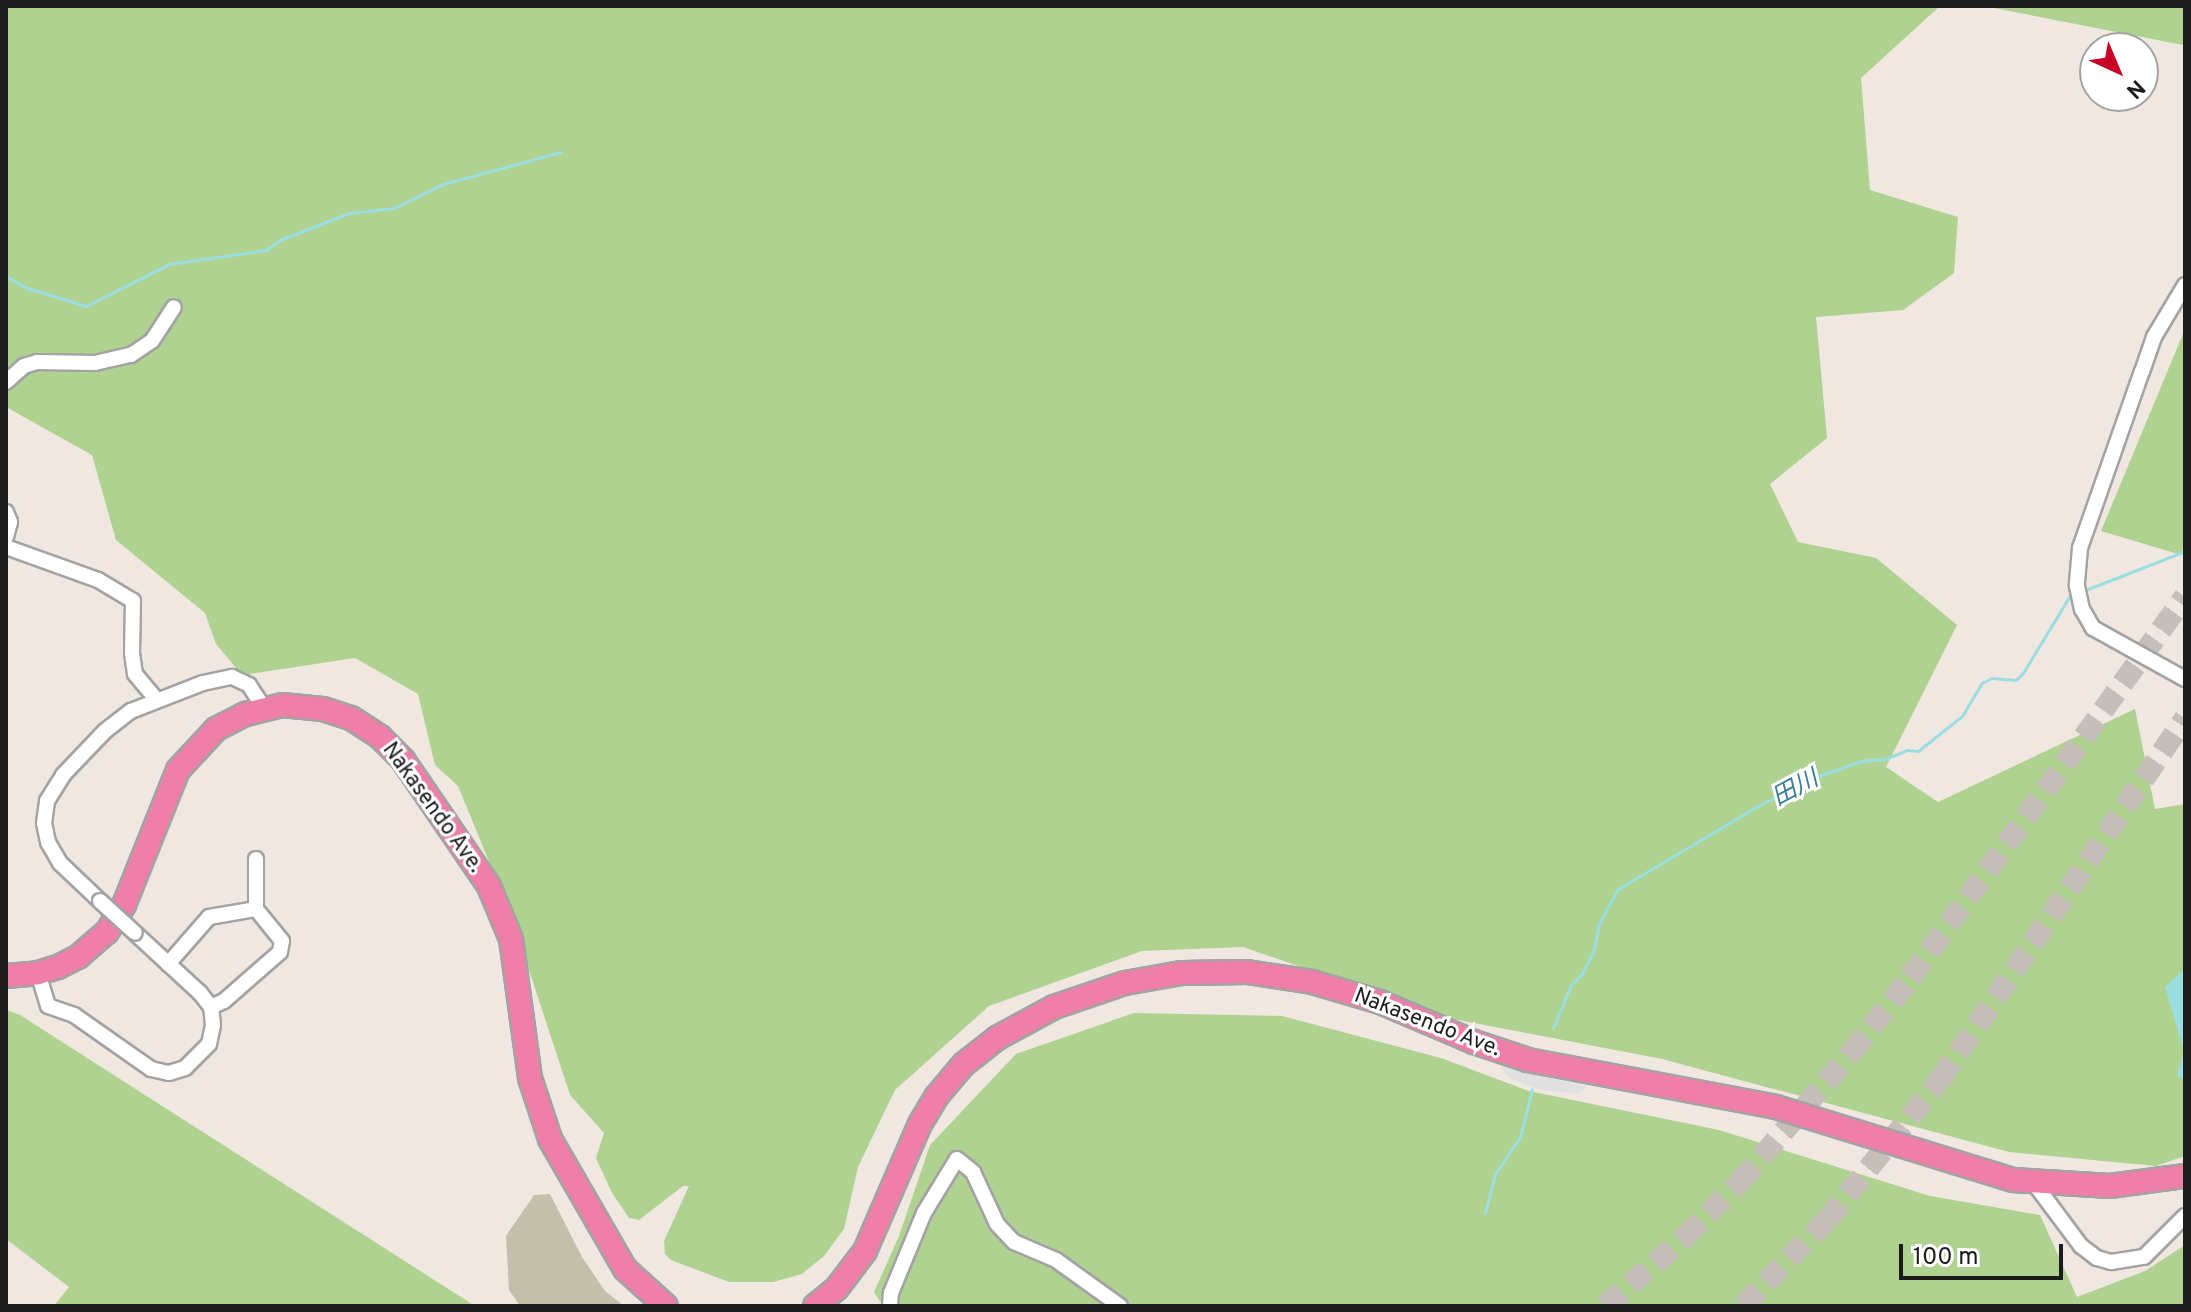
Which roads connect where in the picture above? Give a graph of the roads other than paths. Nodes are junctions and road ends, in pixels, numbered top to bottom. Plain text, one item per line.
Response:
1 (2185, 285) edge
2 (174, 307) dead end
3 (6, 382) edge
4 (6, 512) edge
5 (6, 537) edge
6 (6, 547) edge
7 (2185, 679) edge
8 (157, 700) junction
9 (264, 708) junction
10 (256, 859) dead end
11 (256, 909) junction
12 (168, 964) junction
13 (38, 973) junction
14 (6, 976) edge
15 (211, 1007) junction
16 (2185, 1176) edge
17 (2034, 1183) junction
18 (2185, 1216) edge
19 (822, 1304) edge
20 (666, 1306) edge
21 (890, 1306) edge
22 (1120, 1306) edge

1 - 7 street
2 - 3 street
4 - 5 street
6 - 8 street
8 - 9 street
8 - 12 street, bridge
9 - 13 highway, Nakasendo Ave.
9 - 20 highway, Nakasendo Ave.
10 - 11 street
11 - 12 street
11 - 15 street
12 - 15 street
13 - 14 highway, Nakasendo Ave.
13 - 15 street
16 - 17 highway, Nakasendo Ave.
17 - 18 street
17 - 19 highway, Nakasendo Ave.
21 - 22 street

